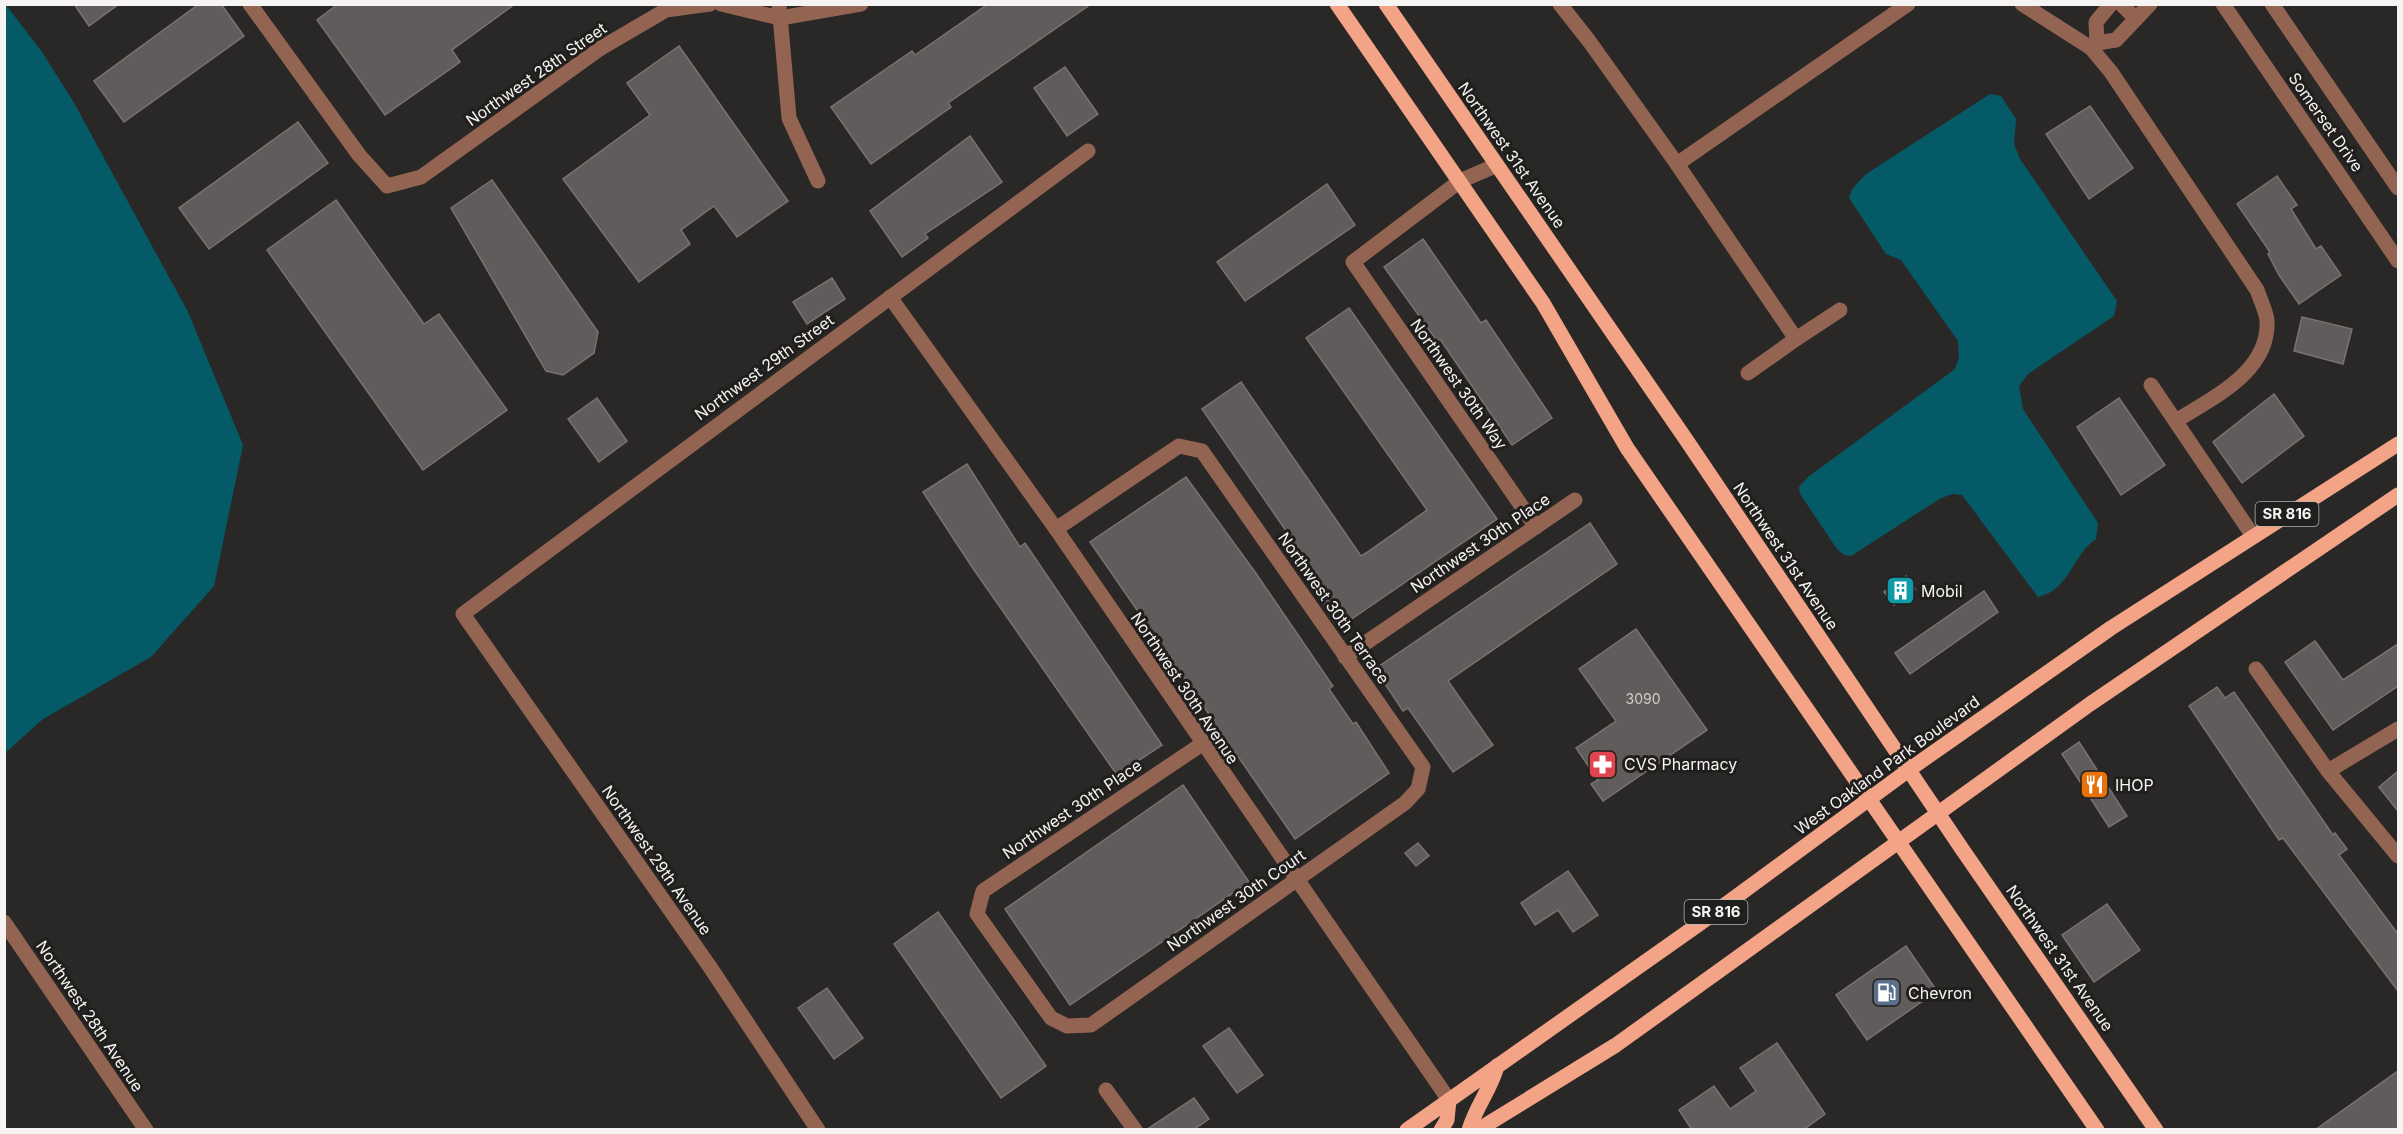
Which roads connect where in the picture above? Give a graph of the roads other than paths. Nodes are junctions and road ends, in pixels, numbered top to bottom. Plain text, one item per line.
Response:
1 (250, 4) edge
2 (710, 4) edge
3 (721, 4) edge
4 (861, 4) edge
5 (1337, 4) edge
6 (1386, 4) edge
7 (1560, 4) edge
8 (1908, 4) edge
9 (2022, 4) edge
10 (2111, 4) edge
11 (2121, 4) edge
12 (2150, 4) edge
13 (2223, 4) edge
14 (2272, 4) edge
15 (779, 11) edge
16 (2136, 19) junction
17 (2094, 45) junction
18 (1088, 151) dead end
19 (1677, 164) junction
20 (1497, 165) junction
21 (818, 181) dead end
22 (1460, 181) junction
23 (2398, 188) edge
24 (2398, 261) edge
25 (890, 297) junction
26 (1840, 310) dead end
27 (1796, 339) junction
28 (1749, 373) dead end
29 (2151, 385) dead end
30 (2176, 421) junction
31 (2398, 444) edge
32 (2398, 495) edge
33 (1575, 500) dead end
34 (1536, 527) junction
35 (1056, 529) junction
36 (2253, 536) junction
37 (463, 614) joint
38 (1345, 657) junction
39 (2256, 669) dead end
40 (2398, 729) edge
41 (1202, 744) junction
42 (1910, 769) junction
43 (2328, 771) junction
44 (1418, 789) joint
45 (1872, 799) junction
46 (1939, 813) junction
47 (1899, 840) junction
48 (2398, 856) edge
49 (1295, 880) junction
50 (4, 922) edge
51 (1067, 1026) joint
52 (1497, 1066) junction
53 (1107, 1090) dead end
54 (1449, 1100) junction
55 (146, 1130) edge
56 (818, 1130) edge
57 (1135, 1130) edge
58 (1407, 1130) edge
59 (1441, 1130) edge
60 (1469, 1130) edge
61 (1478, 1130) edge
62 (2097, 1130) edge
63 (2156, 1130) edge

1 - 2 street, Northwest 28th Street
3 - 15 street
4 - 15 street
5 - 22 main road
6 - 20 main road, Northwest 31st Avenue
7 - 19 street
8 - 19 street
9 - 17 street
10 - 17 street
11 - 16 street
12 - 16 street
13 - 24 street, Somerset Drive
14 - 23 street, Somerset Drive
15 - 21 street
16 - 17 street
17 - 30 street
18 - 25 street, Northwest 29th Street
19 - 27 street
20 - 22 street
20 - 42 main road, Northwest 31st Avenue
22 - 34 street, Northwest 30th Way
22 - 45 main road
25 - 35 street, Northwest 30th Avenue
25 - 37 street, Northwest 29th Street
26 - 27 street
27 - 28 street
29 - 30 street
30 - 36 street
31 - 36 main road, West Oakland Park Boulevard / SR 816
32 - 46 main road, SR 816
33 - 34 street, Northwest 30th Place
34 - 38 street, Northwest 30th Place
35 - 38 street, Northwest 30th Terrace
35 - 41 street, Northwest 30th Avenue
36 - 42 main road, West Oakland Park Boulevard / SR 816
37 - 56 street, Northwest 29th Avenue
38 - 44 street, Northwest 30th Terrace
39 - 43 street
40 - 43 street
41 - 49 street, Northwest 30th Avenue
41 - 51 street, Northwest 30th Place
42 - 45 main road, West Oakland Park Boulevard / SR 816
42 - 46 main road, Northwest 31st Avenue
43 - 48 street
44 - 49 street, Northwest 30th Court
45 - 47 main road
45 - 52 main road, West Oakland Park Boulevard / SR 816
46 - 47 main road, SR 816
46 - 63 main road, Northwest 31st Avenue
47 - 61 main road, SR 816
47 - 62 main road
49 - 51 street, Northwest 30th Court
49 - 54 street, Northwest 30th Avenue
50 - 55 street, Northwest 28th Avenue
52 - 54 main road, West Oakland Park Boulevard / SR 816
52 - 60 main road
53 - 57 street
54 - 58 main road, West Oakland Park Boulevard / SR 816
54 - 59 main road

